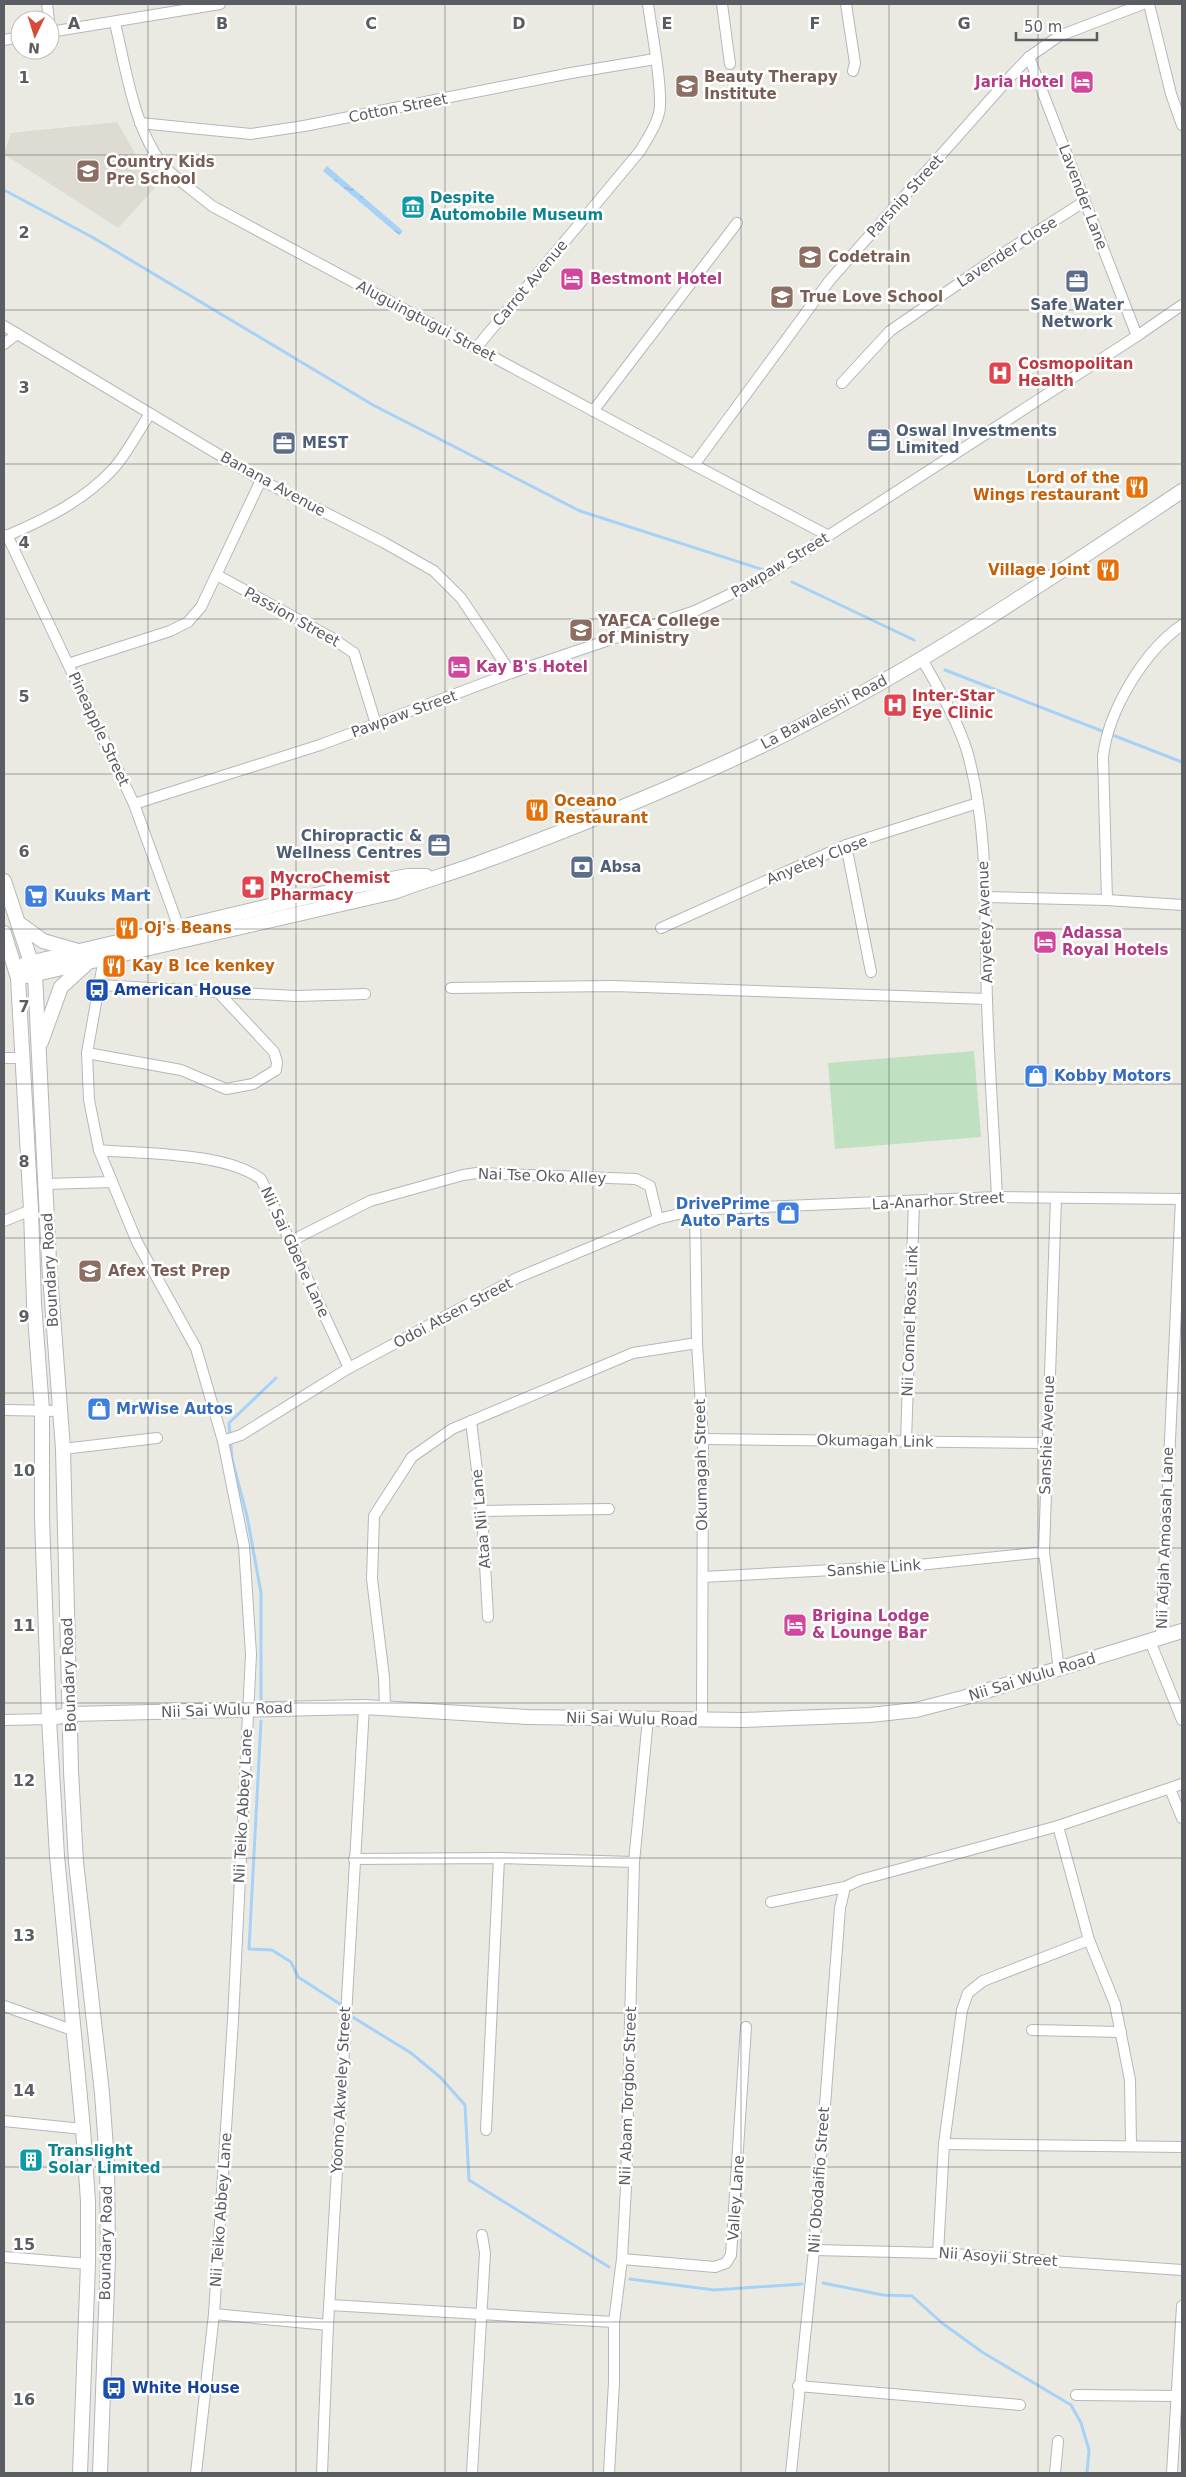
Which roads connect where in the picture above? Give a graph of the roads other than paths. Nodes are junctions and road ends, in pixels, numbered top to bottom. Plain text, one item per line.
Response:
1 (220, 4) edge
2 (648, 4) edge
3 (722, 4) edge
4 (846, 4) edge
5 (1143, 4) edge
6 (1149, 4) edge
7 (115, 23) junction
8 (60, 29) edge
9 (1030, 57) junction
10 (655, 60) junction
11 (730, 64) dead end
12 (853, 71) dead end
13 (140, 123) junction
14 (1182, 125) edge
15 (1085, 201) junction
16 (737, 223) dead end
17 (1182, 304) edge
18 (4, 326) edge
19 (17, 334) junction
20 (1137, 336) junction
21 (4, 344) edge
22 (476, 348) junction
23 (842, 383) dead end
24 (593, 411) junction
25 (150, 414) junction
26 (694, 465) junction
27 (261, 480) junction
28 (1182, 491) edge
29 (6, 536) edge
30 (829, 536) junction
31 (217, 575) junction
32 (1182, 624) edge
33 (922, 659) junction
34 (68, 664) junction
35 (512, 674) junction
36 (376, 724) junction
37 (978, 803) junction
38 (134, 804) junction
39 (846, 845) junction
40 (437, 876) junction
41 (4, 881) edge
42 (986, 897) junction
43 (1106, 900) junction
44 (1182, 905) edge
45 (20, 924) junction
46 (179, 928) junction
47 (661, 928) dead end
48 (4, 933) edge
49 (78, 951) junction
50 (104, 958) junction
51 (87, 963) junction
52 (34, 968) junction
53 (17, 972) junction
54 (871, 972) dead end
55 (100, 985) junction
56 (451, 988) dead end
57 (218, 992) junction
58 (365, 994) dead end
59 (987, 999) junction
60 (38, 1049) junction
61 (88, 1053) junction
62 (4, 1058) edge
63 (23, 1058) junction
64 (99, 1150) junction
65 (112, 1182) junction
66 (46, 1184) junction
67 (997, 1197) junction
68 (1056, 1198) junction
69 (1181, 1199) edge
70 (914, 1202) junction
71 (31, 1210) junction
72 (695, 1210) junction
73 (658, 1219) junction
74 (4, 1221) edge
75 (291, 1241) junction
76 (697, 1343) junction
77 (349, 1368) junction
78 (4, 1410) edge
79 (42, 1410) junction
80 (60, 1411) junction
81 (471, 1421) junction
82 (157, 1438) dead end
83 (703, 1439) junction
84 (225, 1440) junction
85 (906, 1441) junction
86 (1047, 1443) junction
87 (63, 1449) junction
88 (609, 1509) dead end
89 (482, 1511) junction
90 (1044, 1552) junction
91 (703, 1577) junction
92 (488, 1617) dead end
93 (1182, 1631) edge
94 (1155, 1640) junction
95 (1059, 1670) junction
96 (364, 1707) junction
97 (385, 1708) junction
98 (247, 1709) junction
99 (70, 1714) junction
100 (49, 1719) junction
101 (648, 1719) junction
102 (4, 1720) edge
103 (702, 1720) junction
104 (1182, 1720) edge
105 (1182, 1784) edge
106 (1170, 1789) junction
107 (1182, 1818) edge
108 (1058, 1826) junction
109 (499, 1858) junction
110 (354, 1859) junction
111 (634, 1862) junction
112 (845, 1888) junction
113 (771, 1902) dead end
114 (1088, 1940) junction
115 (4, 2006) edge
116 (746, 2026) dead end
117 (1032, 2030) dead end
118 (75, 2031) junction
119 (1121, 2032) junction
120 (4, 2121) edge
121 (84, 2129) junction
122 (486, 2130) dead end
123 (944, 2144) junction
124 (1131, 2146) junction
125 (1182, 2147) edge
126 (482, 2235) dead end
127 (814, 2250) junction
128 (938, 2253) junction
129 (4, 2257) edge
130 (622, 2259) junction
131 (88, 2264) junction
132 (1182, 2270) edge
133 (330, 2305) junction
134 (1182, 2306) edge
135 (214, 2314) junction
136 (482, 2315) junction
137 (614, 2322) junction
138 (328, 2325) junction
139 (798, 2386) junction
140 (1076, 2395) dead end
141 (1177, 2396) junction
142 (1020, 2405) dead end
143 (1058, 2441) dead end
144 (80, 2473) edge
145 (100, 2473) edge
146 (196, 2473) edge
147 (322, 2473) edge
148 (472, 2473) edge
149 (609, 2473) edge
150 (791, 2473) edge
151 (1055, 2473) edge
152 (1172, 2473) edge

1 - 7 street
2 - 10 street, Carrot Avenue
3 - 11 street
4 - 12 street
5 - 9 street, Parsnip Street
6 - 14 street
7 - 8 street
7 - 13 street, Aluguingtugui Street
9 - 15 street, Lavender Lane
9 - 26 street, Parsnip Street
10 - 13 street, Cotton Street
10 - 22 street, Carrot Avenue
13 - 22 street, Aluguingtugui Street
15 - 20 street, Lavender Lane
15 - 23 street, Lavender Close
16 - 24 street
17 - 20 street, Pawpaw Street
18 - 19 street, Banana Avenue
19 - 21 street
19 - 25 street, Banana Avenue
20 - 30 street, Pawpaw Street
22 - 24 street, Aluguingtugui Street
24 - 26 street, Aluguingtugui Street
25 - 27 street, Banana Avenue
25 - 29 street
26 - 30 street, Aluguingtugui Street
27 - 31 street
27 - 35 street, Banana Avenue
28 - 33 main road, La Bawaleshi Road
29 - 34 street, Pineapple Street
30 - 35 street, Pawpaw Street
31 - 34 street
31 - 36 street, Passion Street
32 - 43 street
33 - 37 street, Anyetey Avenue
33 - 40 main road, La Bawaleshi Road
34 - 38 street, Pineapple Street
35 - 36 street, Pawpaw Street
36 - 38 street, Pawpaw Street
37 - 39 street, Anyetey Close
37 - 42 street, Anyetey Avenue
38 - 46 street, Pineapple Street
39 - 47 street, Anyetey Close
39 - 54 street
40 - 46 main road, La Bawaleshi Road
40 - 50 main road, La Bawaleshi Road
41 - 45 main road, Boundary Road
42 - 43 street
42 - 59 street, Anyetey Avenue
43 - 44 street
45 - 49 main road
45 - 52 main road, Boundary Road
46 - 49 main road, La Bawaleshi Road
48 - 53 main road, Boundary Road
49 - 52 main road, La Bawaleshi Road
50 - 51 main road, La Bawaleshi Road
50 - 55 street, Nii Teiko Abbey Lane
51 - 52 main road, La Bawaleshi Road
51 - 60 main road
52 - 53 main road, La Bawaleshi Road
52 - 60 main road, Boundary Road
53 - 63 main road, Boundary Road
55 - 57 street
55 - 61 street, Nii Teiko Abbey Lane
56 - 59 street
57 - 58 street
57 - 61 street
59 - 67 street, Anyetey Avenue
60 - 66 main road, Boundary Road
61 - 64 street, Nii Teiko Abbey Lane
62 - 63 street
63 - 71 main road, Boundary Road
64 - 65 street, Nii Teiko Abbey Lane
64 - 75 street, Nii Sai Gbehe Lane
65 - 66 street
65 - 84 street, Nii Teiko Abbey Lane
66 - 80 main road, Boundary Road
67 - 68 street, La-Anarhor Street
67 - 70 street, La-Anarhor Street
68 - 69 street, La-Anarhor Street
68 - 86 street, Sanshie Avenue
69 - 94 street, Nii Adjah Amoasah Lane
70 - 72 street, La-Anarhor Street
70 - 85 street, Nii Connel Ross Link
71 - 74 street
71 - 79 main road, Boundary Road
72 - 73 street, Odoi Atsen Street
72 - 76 street, Okumagah Street
73 - 75 street, Nai Tse Oko Alley
73 - 77 street, Odoi Atsen Street
75 - 77 street, Nii Sai Gbehe Lane
76 - 81 street
76 - 83 street, Okumagah Street
77 - 84 street, Odoi Atsen Street
78 - 79 street
79 - 80 street
79 - 100 main road, Boundary Road
80 - 87 main road, Boundary Road
81 - 89 street, Ataa Nii Lane
81 - 97 street
82 - 87 street
83 - 85 street, Okumagah Link
83 - 91 street, Okumagah Street
84 - 98 street, Nii Teiko Abbey Lane
85 - 86 street, Okumagah Link
86 - 90 street, Sanshie Avenue
87 - 99 main road, Boundary Road
88 - 89 street
89 - 92 street, Ataa Nii Lane
90 - 91 street, Sanshie Link
90 - 95 street, Sanshie Avenue
91 - 103 street, Okumagah Street
93 - 94 main road, Nii Sai Wulu Road
94 - 95 main road, Nii Sai Wulu Road
94 - 104 street
95 - 103 main road, Nii Sai Wulu Road
96 - 97 main road, Nii Sai Wulu Road
96 - 98 main road, Nii Sai Wulu Road
96 - 110 street, Yoomo Akweley Street
97 - 101 main road, Nii Sai Wulu Road
98 - 99 main road, Nii Sai Wulu Road
98 - 135 street, Nii Teiko Abbey Lane
99 - 100 main road, Nii Sai Wulu Road
99 - 145 main road, Boundary Road
100 - 102 street
100 - 118 main road, Boundary Road
101 - 103 main road, Nii Sai Wulu Road
101 - 111 street, Nii Abam Torgbor Street
105 - 106 street
106 - 107 street
106 - 108 street
108 - 112 street
108 - 114 street
109 - 110 street
109 - 111 street
109 - 122 street
110 - 133 street, Yoomo Akweley Street
111 - 130 street, Nii Abam Torgbor Street
112 - 113 street
112 - 127 street, Nii Obodaifio Street
114 - 119 street
114 - 123 street
115 - 118 street
116 - 130 street, Valley Lane
117 - 119 street
118 - 121 main road, Boundary Road
119 - 124 street
120 - 121 street
121 - 131 main road, Boundary Road
123 - 124 street
123 - 128 street
124 - 125 street
126 - 136 street
127 - 128 street, Nii Asoyii Street
127 - 139 street, Nii Obodaifio Street
128 - 132 street, Nii Asoyii Street
129 - 131 street
130 - 137 street, Nii Abam Torgbor Street
131 - 144 main road, Boundary Road
133 - 136 street
133 - 138 street, Yoomo Akweley Street
134 - 141 street
135 - 138 street
135 - 146 street, Nii Teiko Abbey Lane
136 - 137 street
136 - 148 street
137 - 149 street, Nii Abam Torgbor Street
138 - 147 street, Yoomo Akweley Street
139 - 142 street
139 - 150 street, Nii Obodaifio Street
140 - 141 street
141 - 152 street
143 - 151 street

